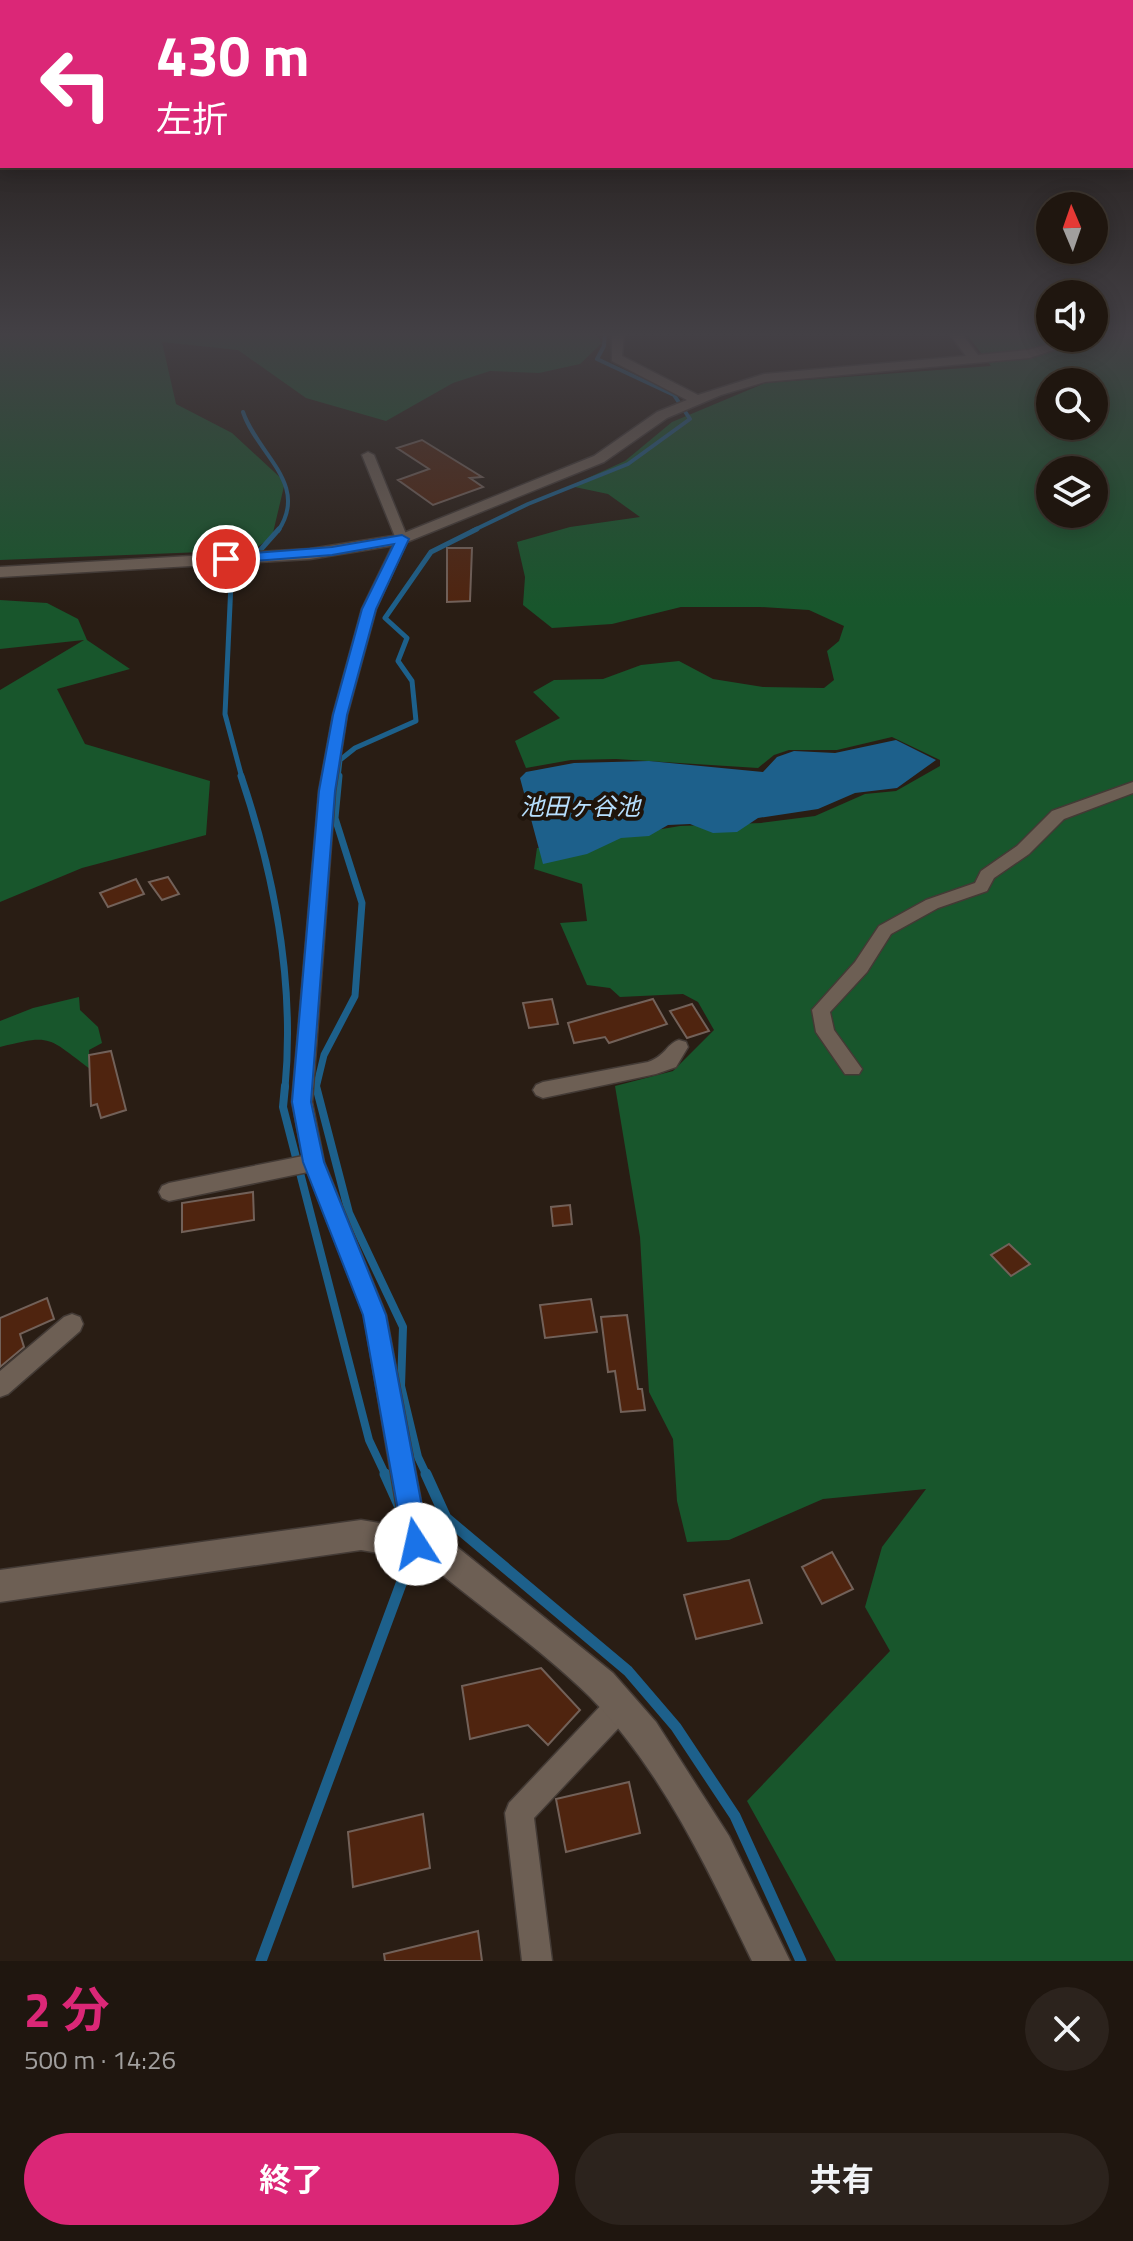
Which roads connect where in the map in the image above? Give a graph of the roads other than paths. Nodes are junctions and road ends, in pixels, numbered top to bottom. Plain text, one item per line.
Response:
1 (648, 425) edge
2 (368, 455) dead end
3 (402, 539) junction
4 (0, 572) edge
5 (1133, 787) edge
6 (679, 1047) dead end
7 (852, 1069) dead end
8 (543, 1090) dead end
9 (314, 1162) junction
10 (169, 1192) dead end
11 (72, 1324) dead end
12 (0, 1386) edge
13 (416, 1544) junction
14 (0, 1586) edge
15 (618, 1708) junction
16 (537, 1961) edge
17 (771, 1961) edge

1 - 3 street
2 - 3 street
3 - 4 street
3 - 9 street
5 - 7 street
6 - 8 street
9 - 10 street
9 - 13 street
11 - 12 street
13 - 14 street
13 - 15 street
15 - 16 street
15 - 17 street

